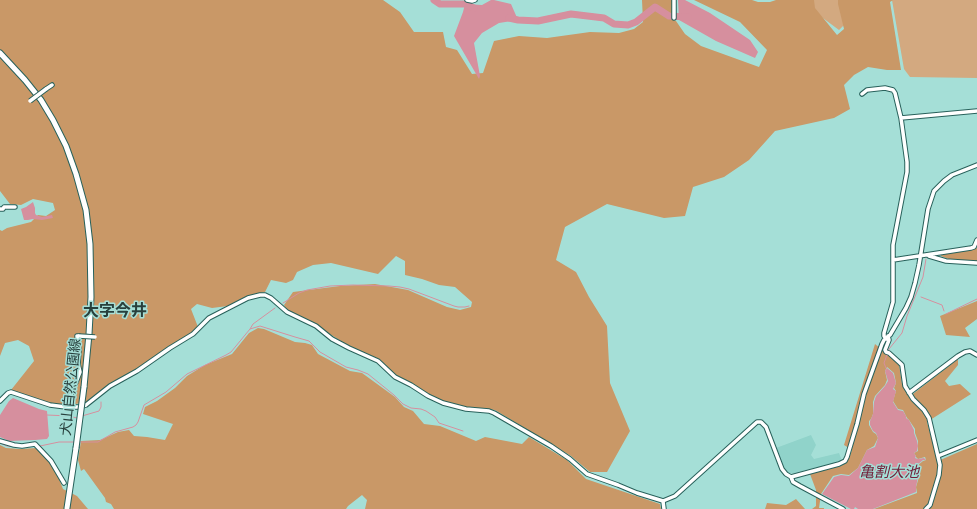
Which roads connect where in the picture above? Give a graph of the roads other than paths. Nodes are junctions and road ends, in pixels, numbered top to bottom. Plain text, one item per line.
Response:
1 (467, 0) edge
2 (475, 0) edge
3 (674, 0) edge
4 (674, 16) dead end
5 (0, 53) edge
6 (52, 85) dead end
7 (862, 94) dead end
8 (30, 101) dead end
9 (977, 111) edge
10 (901, 118) junction
11 (977, 165) edge
12 (15, 207) dead end
13 (0, 209) edge
14 (977, 240) edge
15 (928, 255) junction
16 (920, 256) junction
17 (893, 260) junction
18 (977, 263) edge
19 (95, 337) dead end
20 (887, 338) junction
21 (977, 355) edge
22 (909, 393) junction
23 (0, 401) edge
24 (66, 407) junction
25 (0, 440) edge
26 (977, 440) edge
27 (938, 456) junction
28 (791, 477) junction
29 (64, 484) dead end
30 (663, 501) junction
31 (67, 508) dead end
32 (664, 509) edge
33 (843, 509) edge
34 (926, 509) edge

1 - 2 street
3 - 4 street
5 - 31 main road, 犬山自然公園線, bridge
6 - 8 street, bridge
7 - 10 street
9 - 10 street
10 - 17 street
11 - 16 street
12 - 13 street
14 - 15 street
15 - 16 street
15 - 18 street
16 - 17 street
16 - 20 street
17 - 20 street
19 - 24 street, bridge
20 - 22 street
20 - 28 street
21 - 22 street
22 - 27 street
23 - 24 street
24 - 30 street
25 - 29 street
26 - 27 street
27 - 34 street
28 - 30 street
28 - 33 street
30 - 32 street

